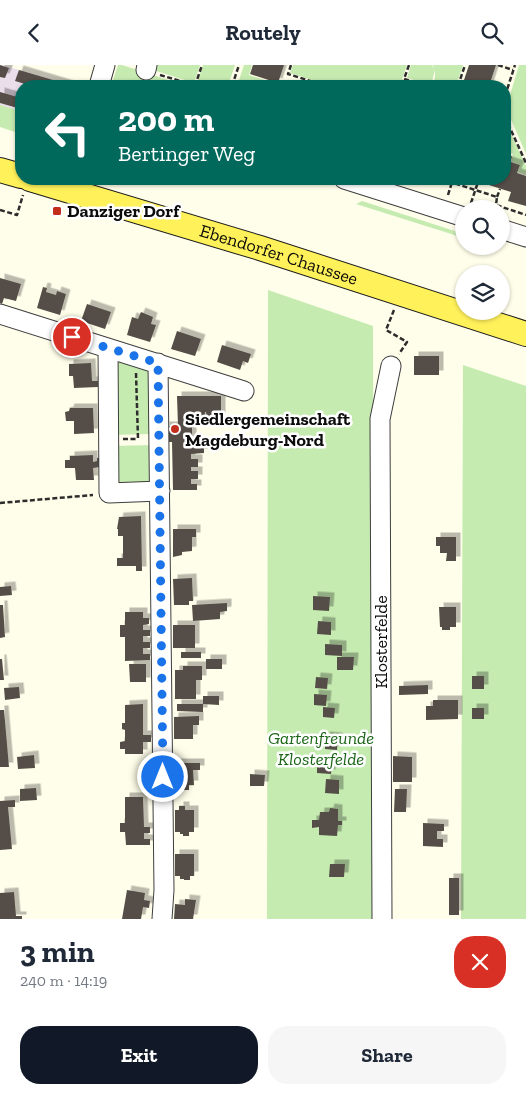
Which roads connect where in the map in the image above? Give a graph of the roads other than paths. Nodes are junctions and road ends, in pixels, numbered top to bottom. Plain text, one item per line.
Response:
1 (105, 65) edge
2 (101, 80) edge
3 (0, 170) edge
4 (15, 177) edge
5 (73, 185) edge
6 (363, 185) edge
7 (455, 214) edge
8 (510, 232) edge
9 (526, 237) edge
10 (0, 314) edge
11 (526, 334) edge
12 (108, 348) junction
13 (158, 363) junction
14 (391, 366) dead end
15 (244, 391) dead end
16 (160, 491) junction
17 (162, 919) edge
18 (382, 919) edge

1 - 2 street
3 - 4 main road, Ebendorfer Chaussee
5 - 11 main road, Ebendorfer Chaussee
6 - 7 street
8 - 9 street
10 - 12 street
12 - 13 street
12 - 16 street
13 - 15 street
13 - 16 street
14 - 18 street, Klosterfelde
16 - 17 street

